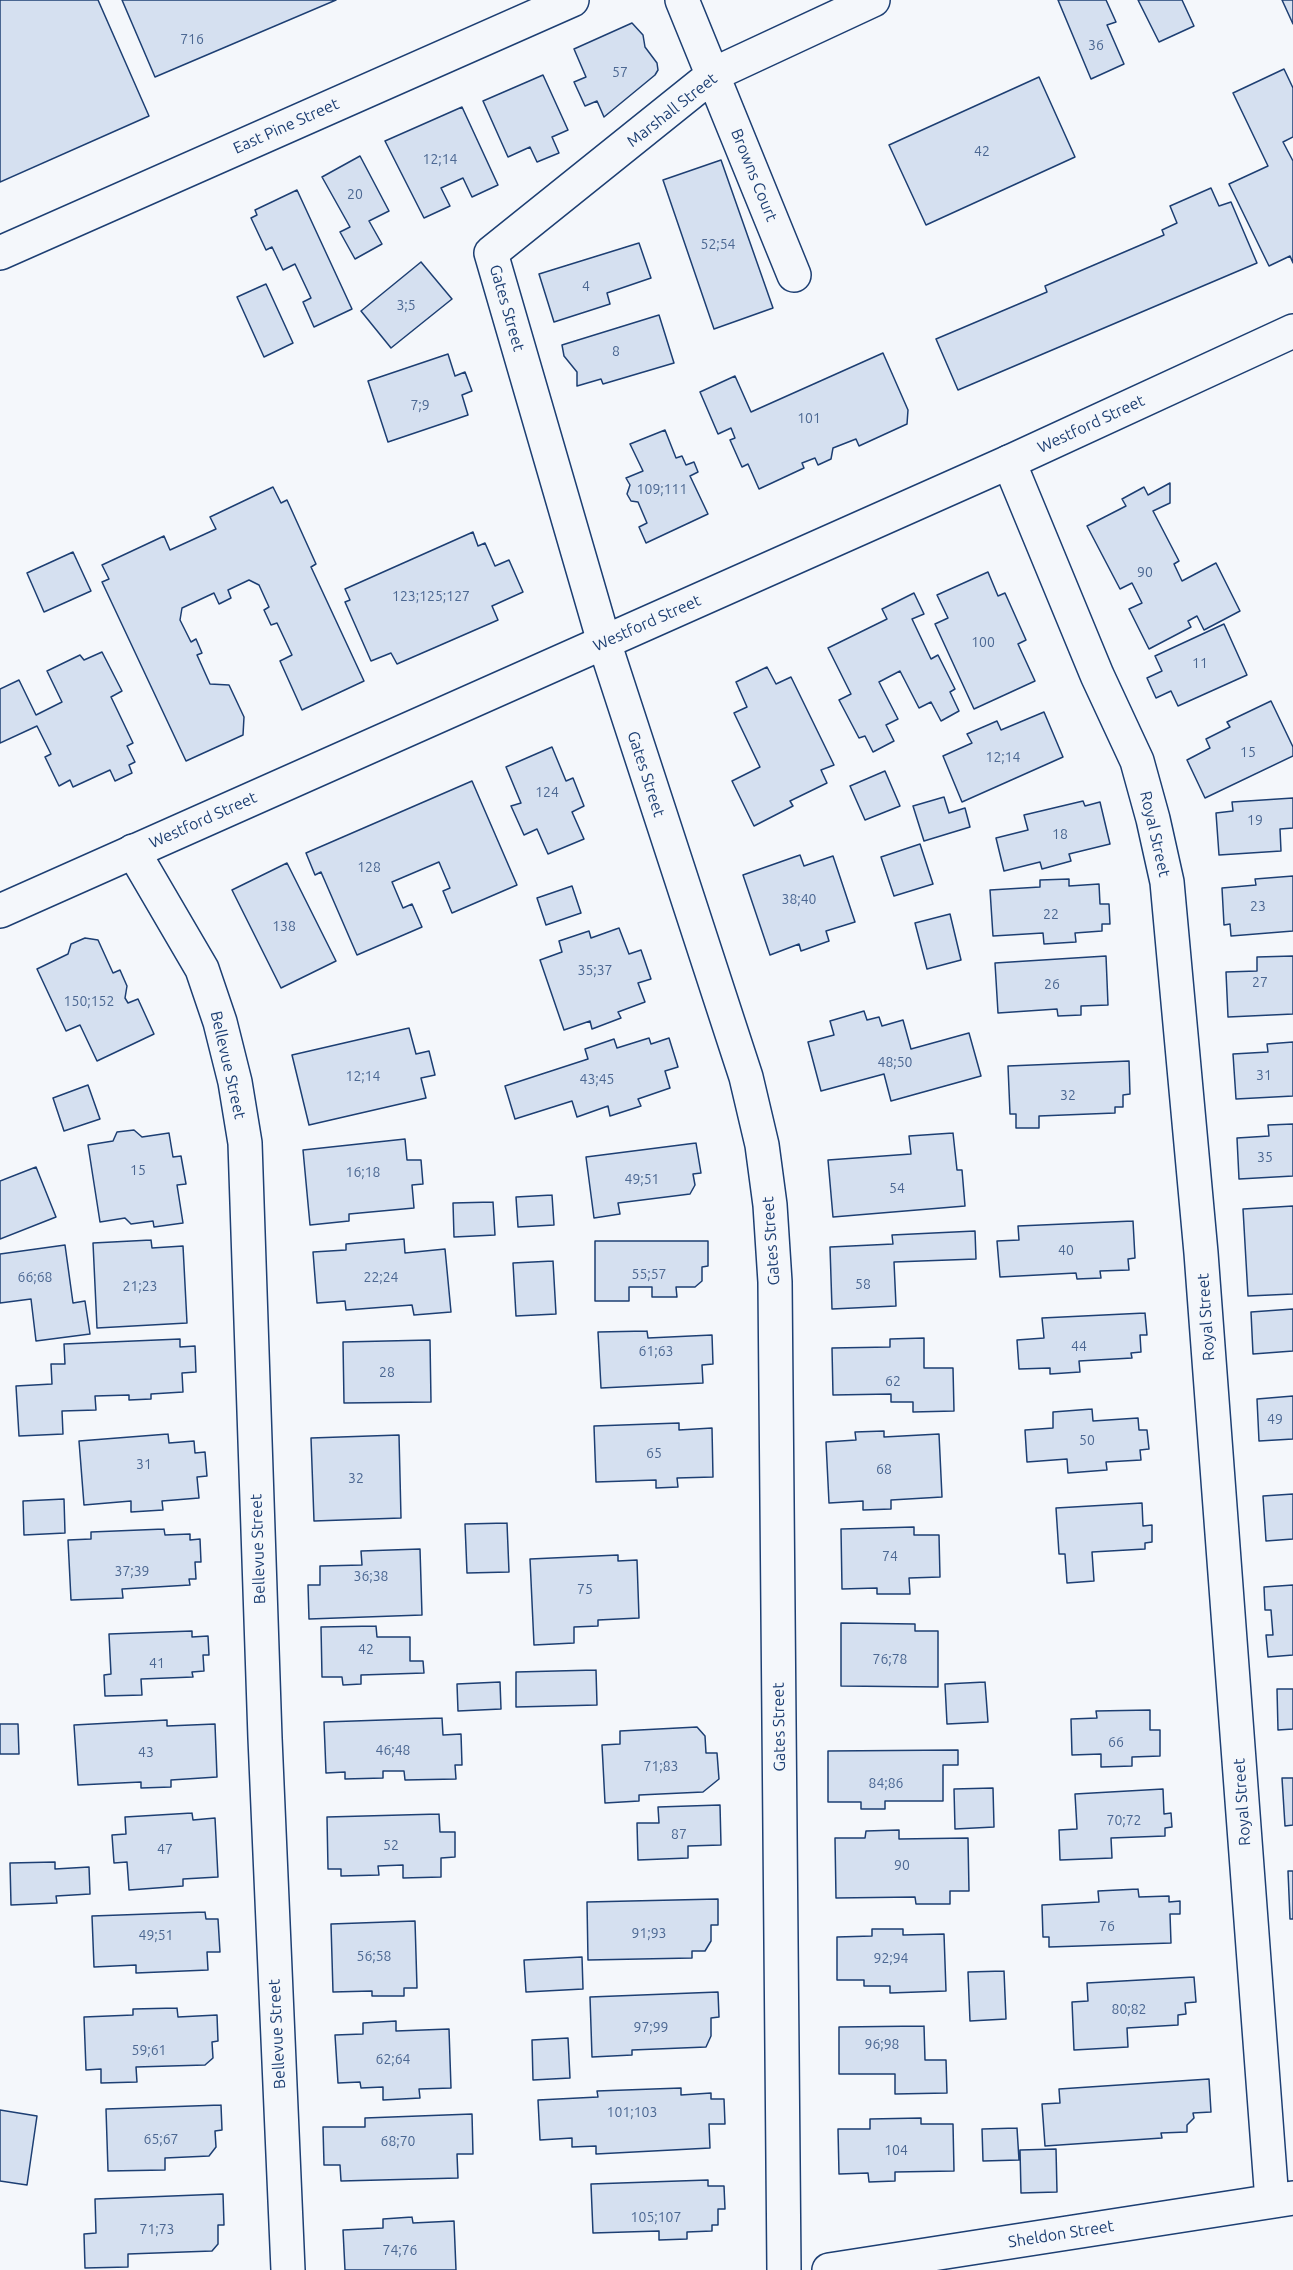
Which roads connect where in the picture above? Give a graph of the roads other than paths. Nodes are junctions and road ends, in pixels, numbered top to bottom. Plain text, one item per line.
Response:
1 (572, 0) edge
2 (682, 0) edge
3 (873, 0) edge
4 (714, 74) junction
5 (0, 253) edge
6 (491, 254) joint
7 (794, 275) dead end
8 (1293, 331) edge
9 (1009, 462) junction
10 (604, 642) junction
11 (133, 851) junction
12 (0, 911) edge
13 (1282, 2199) edge
14 (288, 2270) edge
15 (784, 2270) edge
16 (829, 2270) edge

1 - 5 street, East Pine Street
2 - 4 street, Browns Court
3 - 4 street, Marshall Street
4 - 6 street, Marshall Street
4 - 7 street, Browns Court
6 - 10 street, Gates Street
8 - 9 street, Westford Street
9 - 10 street, Westford Street
9 - 13 street, Royal Street
10 - 11 street, Westford Street
10 - 15 street, Gates Street
11 - 12 street, Westford Street
11 - 14 street, Bellevue Street
13 - 16 street, Sheldon Street

